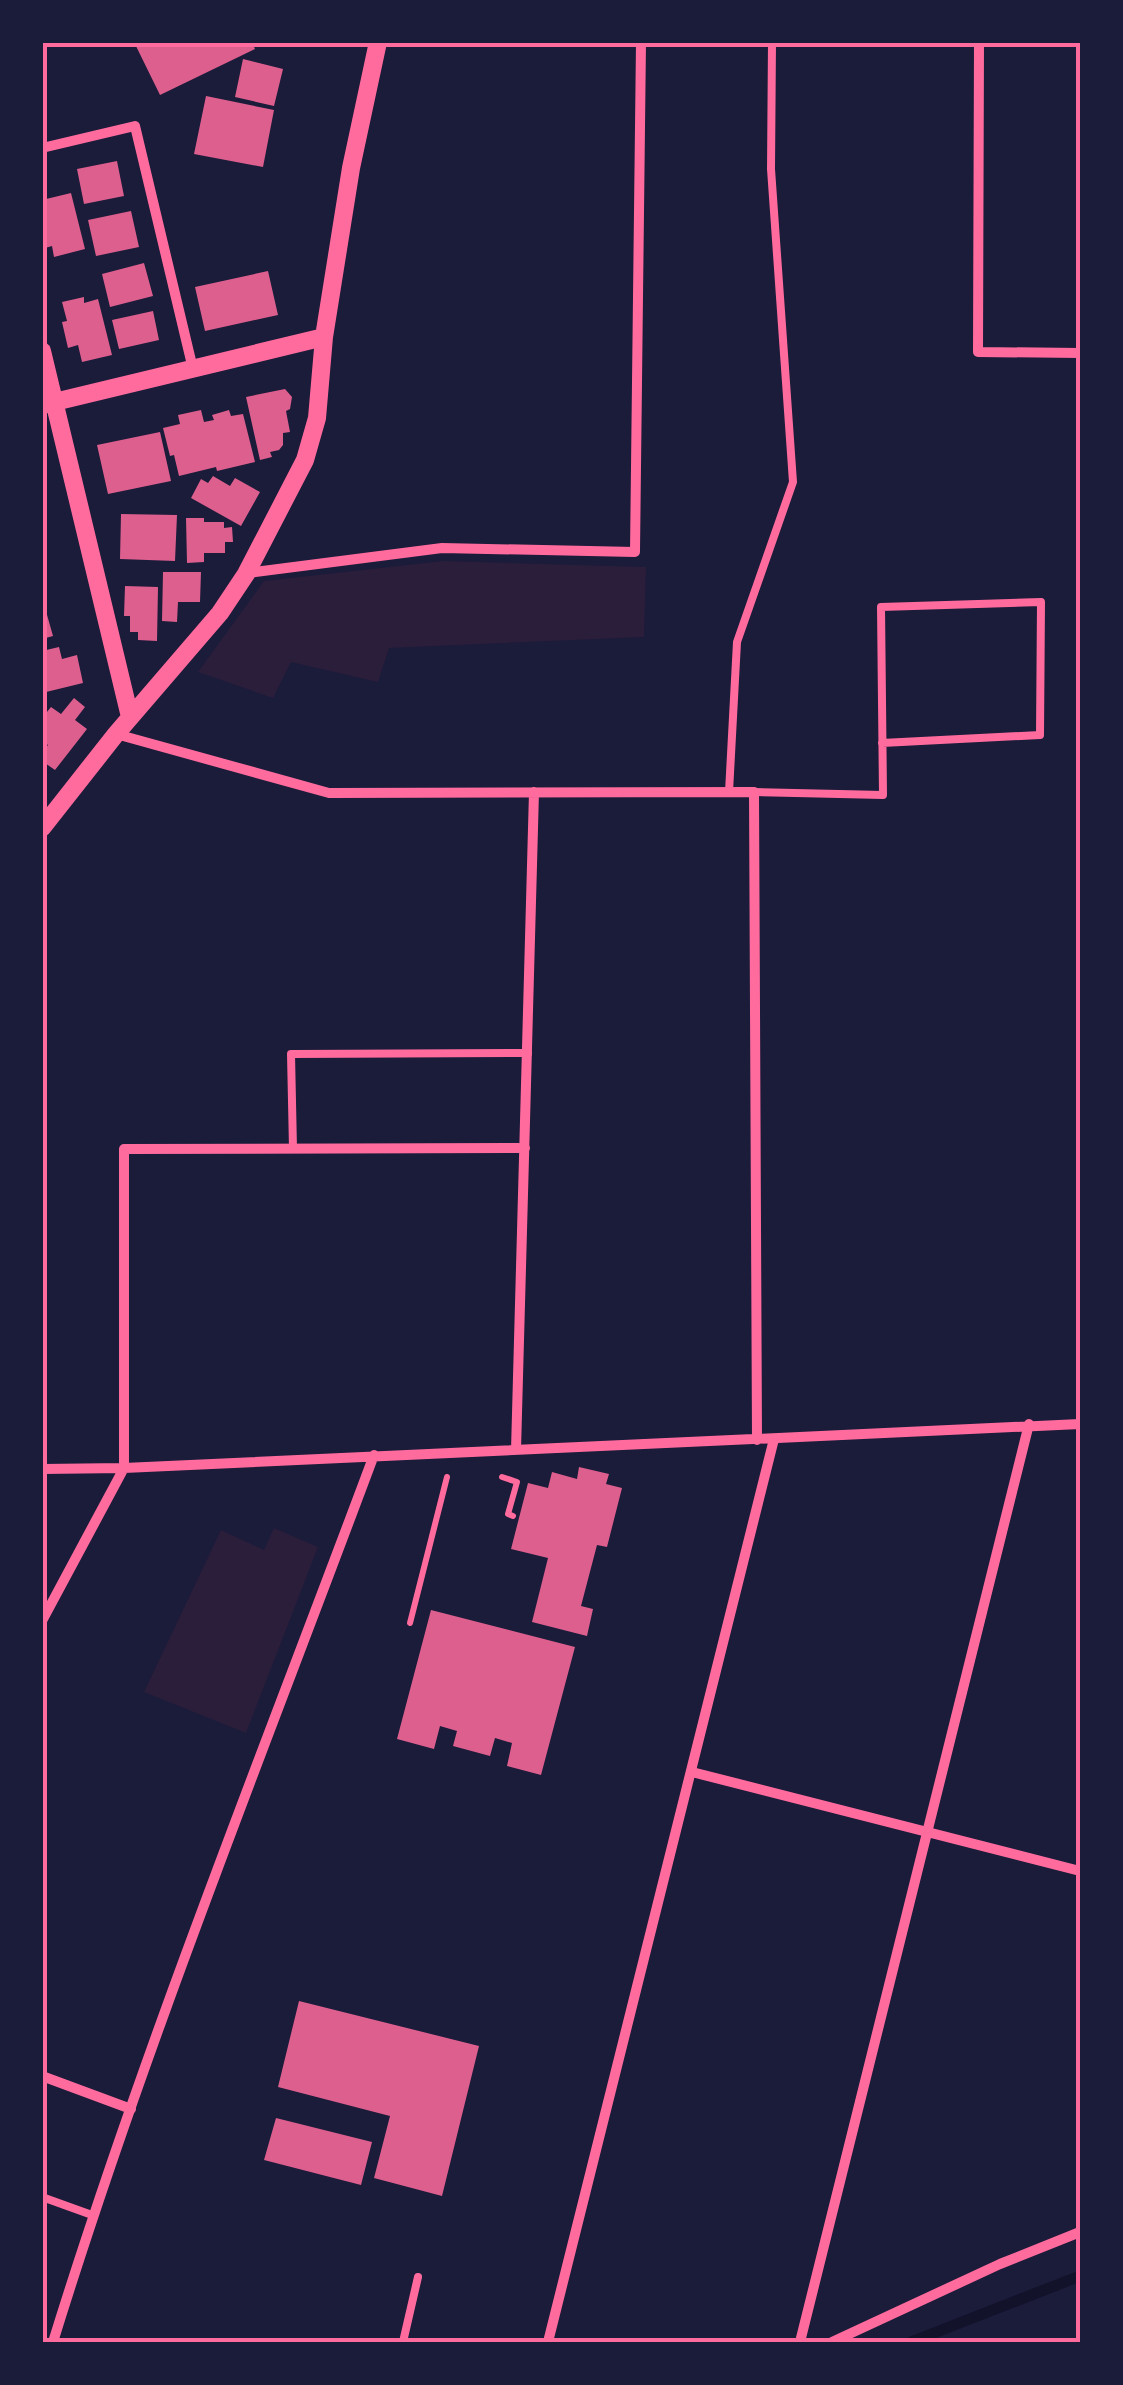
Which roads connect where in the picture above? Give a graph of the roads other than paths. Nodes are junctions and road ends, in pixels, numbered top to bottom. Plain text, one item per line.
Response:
1 (378, 42) edge
2 (641, 42) edge
3 (772, 42) edge
4 (979, 42) edge
5 (42, 148) edge
6 (324, 337) junction
7 (42, 351) edge
8 (1080, 353) edge
9 (193, 368) junction
10 (49, 404) edge
11 (246, 574) junction
12 (130, 717) junction
13 (116, 734) junction
14 (882, 743) junction
15 (534, 792) junction
16 (730, 792) junction
17 (754, 792) junction
18 (42, 828) edge
19 (528, 1052) junction
20 (292, 1148) junction
21 (526, 1148) junction
22 (1029, 1424) junction
23 (1080, 1424) edge
24 (774, 1439) junction
25 (757, 1440) junction
26 (516, 1450) junction
27 (374, 1455) junction
28 (124, 1468) junction
29 (42, 1469) edge
30 (42, 1620) edge
31 (692, 1772) junction
32 (927, 1831) junction
33 (1080, 1871) edge
34 (42, 2076) edge
35 (131, 2109) junction
36 (42, 2197) edge
37 (92, 2215) junction
38 (1080, 2232) edge
39 (418, 2277) dead end
40 (52, 2342) edge
41 (403, 2342) edge
42 (548, 2342) edge
43 (800, 2342) edge
44 (832, 2342) edge

1 - 6 street
2 - 11 street
3 - 16 lane
4 - 8 street
5 - 9 street
6 - 9 street
6 - 11 street
7 - 10 street
9 - 10 street
10 - 12 street
11 - 12 street
12 - 13 street
13 - 15 street
13 - 18 street
14 - 14 lane
14 - 17 lane
15 - 16 street
15 - 19 street
16 - 17 street
17 - 25 street
19 - 20 lane
19 - 21 street
20 - 21 street
20 - 28 street
21 - 26 street
22 - 23 street
22 - 24 street
22 - 32 street
24 - 25 street
24 - 31 street
25 - 26 street
26 - 27 street
27 - 28 street
27 - 35 street
28 - 29 street
28 - 30 street
31 - 32 street
31 - 42 street
32 - 33 street
32 - 43 street
34 - 35 street
35 - 37 street
36 - 37 lane
37 - 40 street
38 - 44 street
39 - 41 lane

